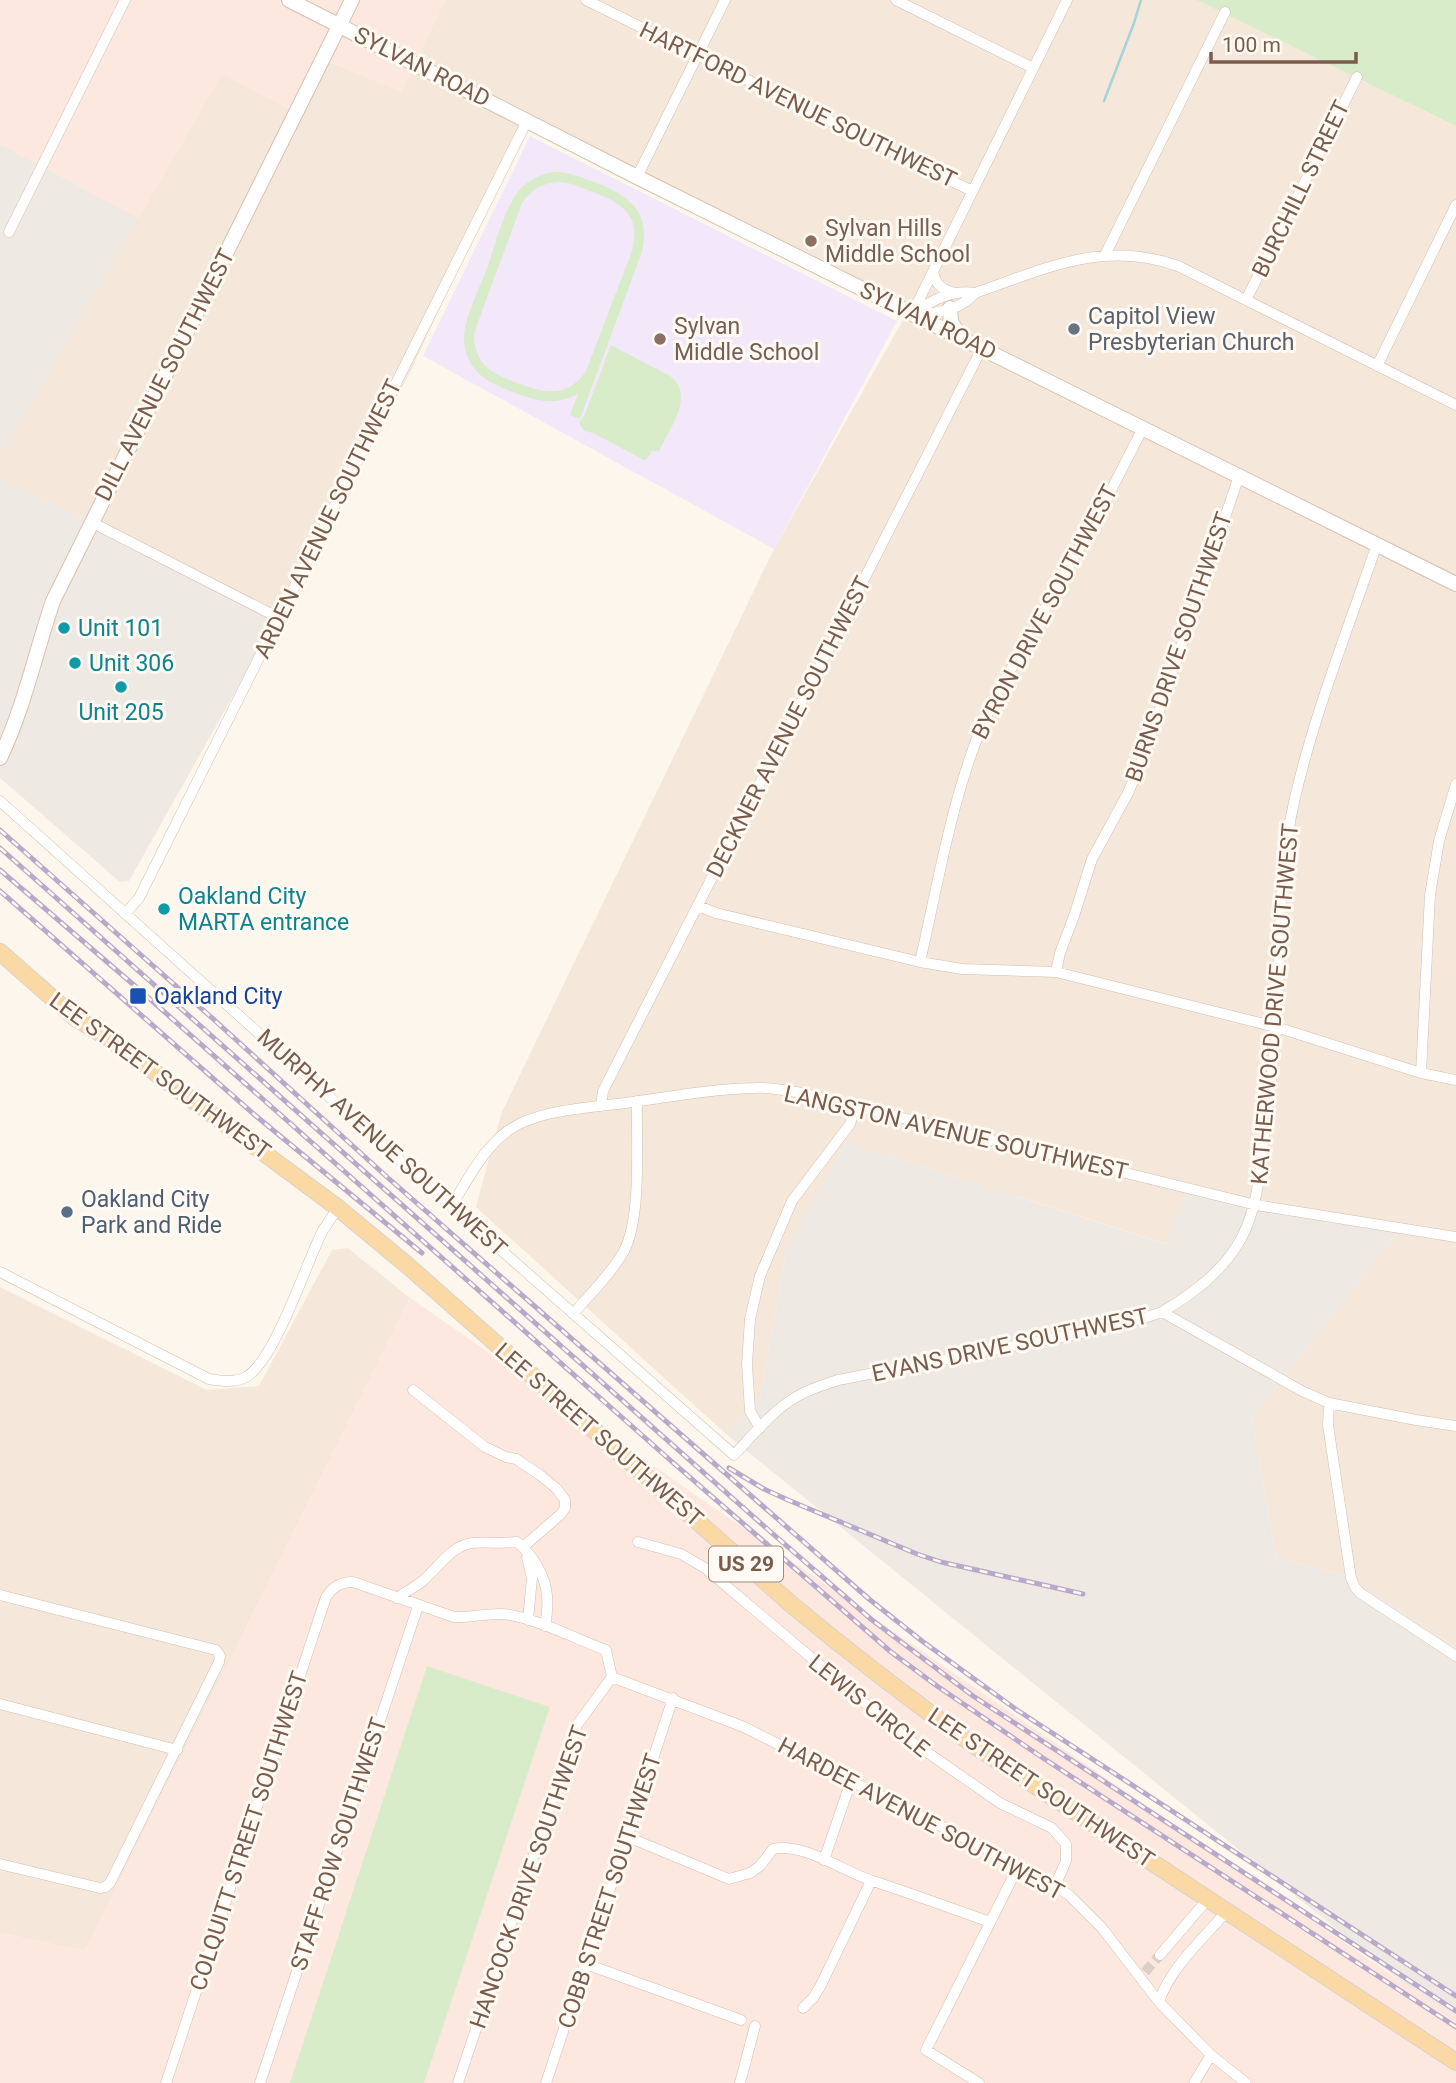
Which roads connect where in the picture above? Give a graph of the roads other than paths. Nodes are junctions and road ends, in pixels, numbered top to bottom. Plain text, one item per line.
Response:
1 (125, 0) edge
2 (289, 0) edge
3 (352, 0) edge
4 (586, 0) edge
5 (725, 0) edge
6 (896, 0) edge
7 (1067, 0) edge
8 (1225, 12) dead end
9 (340, 25) junction
10 (697, 55) junction
11 (1033, 68) junction
12 (1357, 77) dead end
13 (527, 121) junction
14 (637, 177) junction
15 (972, 191) junction
16 (1456, 205) edge
17 (9, 232) dead end
18 (1105, 255) junction
19 (933, 272) junction
20 (956, 293) junction
21 (975, 293) junction
22 (1246, 300) junction
23 (950, 308) junction
24 (912, 314) junction
25 (961, 338) junction
26 (982, 348) junction
27 (1377, 366) junction
28 (1456, 405) edge
29 (1143, 428) junction
30 (1239, 476) junction
31 (91, 522) junction
32 (1377, 544) junction
33 (1456, 584) edge
34 (279, 618) junction
35 (0, 758) edge
36 (1456, 784) edge
37 (0, 801) edge
38 (698, 905) junction
39 (125, 914) junction
40 (0, 952) edge
41 (920, 962) junction
42 (1056, 972) junction
43 (1276, 1027) junction
44 (1422, 1073) junction
45 (1456, 1080) edge
46 (637, 1101) junction
47 (601, 1106) junction
48 (856, 1107) junction
49 (1256, 1205) junction
50 (451, 1206) junction
51 (338, 1208) junction
52 (1456, 1237) edge
53 (0, 1272) edge
54 (1162, 1312) junction
55 (573, 1314) junction
56 (413, 1390) dead end
57 (1329, 1403) junction
58 (1456, 1426) edge
59 (760, 1428) junction
60 (734, 1455) joint
61 (638, 1542) dead end
62 (523, 1547) junction
63 (0, 1595) edge
64 (397, 1598) junction
65 (418, 1606) junction
66 (528, 1620) junction
67 (545, 1626) junction
68 (1456, 1656) edge
69 (612, 1677) junction
70 (673, 1699) junction
71 (0, 1704) edge
72 (177, 1750) junction
73 (851, 1781) junction
74 (628, 1837) junction
75 (824, 1860) junction
76 (0, 1864) edge
77 (1019, 1865) junction
78 (871, 1881) junction
79 (1055, 1886) junction
80 (1207, 1900) junction
81 (1226, 1912) junction
82 (990, 1922) junction
83 (1160, 1955) tunnel mouth
84 (586, 1964) junction
85 (1159, 2002) junction
86 (803, 2008) dead end
87 (741, 2020) dead end
88 (755, 2026) dead end
89 (1211, 2055) junction
90 (1456, 2062) edge
91 (166, 2083) edge
92 (260, 2083) edge
93 (458, 2083) edge
94 (546, 2083) edge
95 (740, 2083) edge
96 (979, 2083) edge
97 (1194, 2083) edge
98 (1246, 2083) edge

1 - 17 street
2 - 9 main road, SYLVAN ROAD
3 - 9 main road, DILL AVENUE SOUTHWEST
4 - 10 street, HARTFORD AVENUE SOUTHWEST
5 - 10 street
6 - 11 street
7 - 11 street
8 - 18 street
9 - 13 main road, SYLVAN ROAD
9 - 31 main road, DILL AVENUE SOUTHWEST
10 - 14 street
10 - 15 street, HARTFORD AVENUE SOUTHWEST
11 - 15 street
12 - 22 street, BURCHILL STREET
13 - 14 main road, SYLVAN ROAD
13 - 34 street, ARDEN AVENUE SOUTHWEST
14 - 24 main road, SYLVAN ROAD
15 - 19 street
16 - 27 street
18 - 21 street
18 - 22 street
19 - 20 street
19 - 24 street
20 - 21 street
20 - 24 street
21 - 23 street
22 - 27 street
23 - 24 street
23 - 25 main road
24 - 25 main road, SYLVAN ROAD
25 - 26 main road, SYLVAN ROAD
26 - 29 main road, SYLVAN ROAD
26 - 38 street, DECKNER AVENUE SOUTHWEST
27 - 28 street
29 - 30 main road, SYLVAN ROAD
29 - 41 street, BYRON DRIVE SOUTHWEST
30 - 32 main road, SYLVAN ROAD
30 - 42 street, BURNS DRIVE SOUTHWEST
31 - 34 street
31 - 35 main road, DILL AVENUE SOUTHWEST
32 - 33 main road, SYLVAN ROAD
32 - 43 street, KATHERWOOD DRIVE SOUTHWEST
34 - 39 street, ARDEN AVENUE SOUTHWEST
36 - 44 street
37 - 39 street, MURPHY AVENUE SOUTHWEST
38 - 41 street
38 - 47 street, DECKNER AVENUE SOUTHWEST
39 - 50 street, MURPHY AVENUE SOUTHWEST
40 - 51 main road, LEE STREET SOUTHWEST / US 29
41 - 42 street
42 - 43 street
43 - 44 street
43 - 49 street, KATHERWOOD DRIVE SOUTHWEST
44 - 45 street
46 - 47 street, LANGSTON AVENUE SOUTHWEST
46 - 48 street, LANGSTON AVENUE SOUTHWEST
46 - 55 street
47 - 50 street, LANGSTON AVENUE SOUTHWEST
48 - 49 street, LANGSTON AVENUE SOUTHWEST
48 - 59 street
49 - 52 street, LANGSTON AVENUE SOUTHWEST
49 - 54 street, KATHERWOOD DRIVE SOUTHWEST
50 - 55 street, MURPHY AVENUE SOUTHWEST
51 - 53 street
51 - 80 main road, LEE STREET SOUTHWEST / US 29
54 - 57 street, EVANS DRIVE SOUTHWEST
54 - 59 street, EVANS DRIVE SOUTHWEST
55 - 60 street, MURPHY AVENUE SOUTHWEST
56 - 62 street
57 - 58 street, EVANS DRIVE SOUTHWEST
57 - 68 street
59 - 60 street, EVANS DRIVE SOUTHWEST
61 - 79 street, LEWIS CIRCLE
62 - 64 street
62 - 66 street
62 - 67 street
63 - 72 street
64 - 65 street
64 - 91 street, COLQUITT STREET SOUTHWEST
65 - 66 street
65 - 92 street, STAFF ROW SOUTHWEST
66 - 67 street
67 - 69 street
69 - 70 street, HARDEE AVENUE SOUTHWEST
69 - 93 street, HANCOCK DRIVE SOUTHWEST
70 - 73 street, HARDEE AVENUE SOUTHWEST
70 - 74 street, COBB STREET SOUTHWEST
71 - 72 street
72 - 76 street
73 - 75 street
73 - 77 street, HARDEE AVENUE SOUTHWEST
74 - 75 street
74 - 84 street, COBB STREET SOUTHWEST
75 - 78 street
77 - 79 street, HARDEE AVENUE SOUTHWEST
77 - 82 street
78 - 82 street
78 - 86 street
79 - 85 street, HARDEE AVENUE SOUTHWEST
80 - 81 main road, LEE STREET SOUTHWEST / US 29
80 - 83 street
81 - 85 street
81 - 90 main road, LEE STREET SOUTHWEST / US 29
82 - 96 street
84 - 87 street
84 - 94 street, COBB STREET SOUTHWEST
85 - 89 street, HARDEE AVENUE SOUTHWEST
88 - 95 street
89 - 97 street
89 - 98 street, HARDEE AVENUE SOUTHWEST

